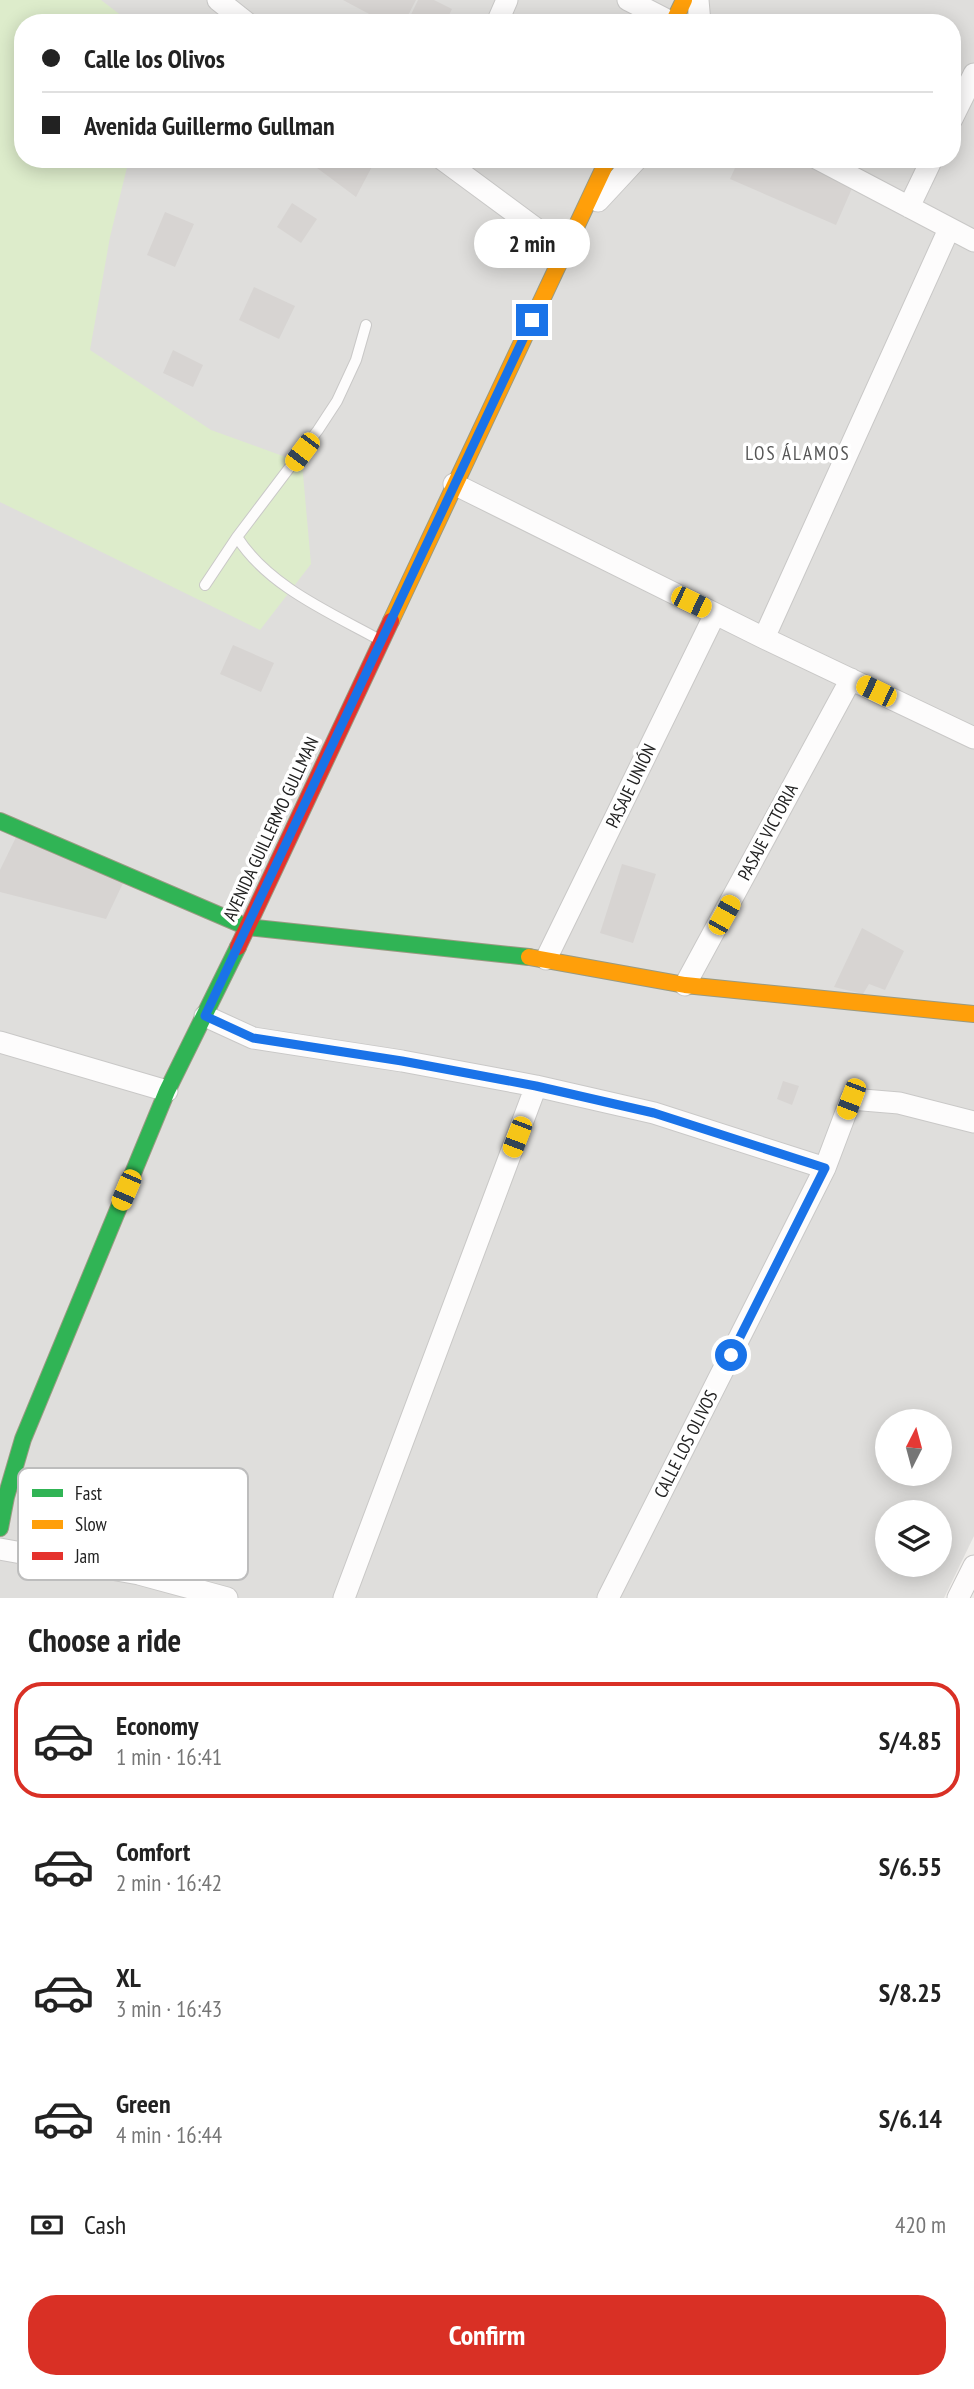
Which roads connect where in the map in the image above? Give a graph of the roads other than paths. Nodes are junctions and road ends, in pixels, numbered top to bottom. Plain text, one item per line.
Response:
1 (218, 0) edge
2 (628, 0) edge
3 (236, 14) edge
4 (655, 14) edge
5 (974, 74) edge
6 (961, 101) edge
7 (454, 168) edge
8 (604, 168) edge
9 (630, 168) edge
10 (835, 168) edge
11 (928, 168) edge
12 (909, 207) junction
13 (578, 223) junction
14 (949, 229) junction
15 (974, 241) edge
16 (565, 250) junction
17 (366, 325) dead end
18 (454, 484) junction
19 (237, 537) junction
20 (205, 585) dead end
21 (715, 614) junction
22 (764, 638) junction
23 (380, 640) junction
24 (851, 679) junction
25 (974, 738) edge
26 (0, 821) edge
27 (247, 927) junction
28 (546, 959) junction
29 (685, 985) junction
30 (974, 1014) edge
31 (205, 1016) junction
32 (0, 1042) edge
33 (536, 1086) junction
34 (167, 1091) junction
35 (974, 1122) edge
36 (825, 1168) junction
37 (0, 1528) edge
38 (0, 1549) edge
39 (18, 1552) edge
40 (974, 1566) edge
41 (161, 1580) edge
42 (227, 1598) edge
43 (344, 1598) edge
44 (608, 1598) edge
45 (958, 1598) edge

1 - 3 street
2 - 4 street
5 - 6 street
7 - 16 street
8 - 13 main road, AVENIDA GUILLERMO GULLMAN
9 - 13 street
10 - 12 street
11 - 12 street
12 - 14 street
13 - 16 main road, AVENIDA GUILLERMO GULLMAN
14 - 15 street
14 - 22 street
16 - 18 main road, AVENIDA GUILLERMO GULLMAN
17 - 19 lane
18 - 21 street
18 - 23 main road, AVENIDA GUILLERMO GULLMAN
19 - 20 lane
19 - 23 lane
21 - 22 street
21 - 28 street, PASAJE UNIÓN
22 - 24 street
23 - 27 main road, AVENIDA GUILLERMO GULLMAN
24 - 25 street
24 - 29 street, PASAJE VICTORIA
26 - 27 main road
27 - 28 main road
27 - 31 main road, AVENIDA GUILLERMO GULLMAN
28 - 29 main road
29 - 30 main road
31 - 33 street
31 - 34 main road, AVENIDA GUILLERMO GULLMAN
32 - 34 street
33 - 36 street
33 - 43 street
34 - 37 main road, AVENIDA GUILLERMO GULLMAN
35 - 36 street, CALLE LOS OLIVOS
36 - 44 street, CALLE LOS OLIVOS
38 - 39 street
40 - 45 street
41 - 42 street

